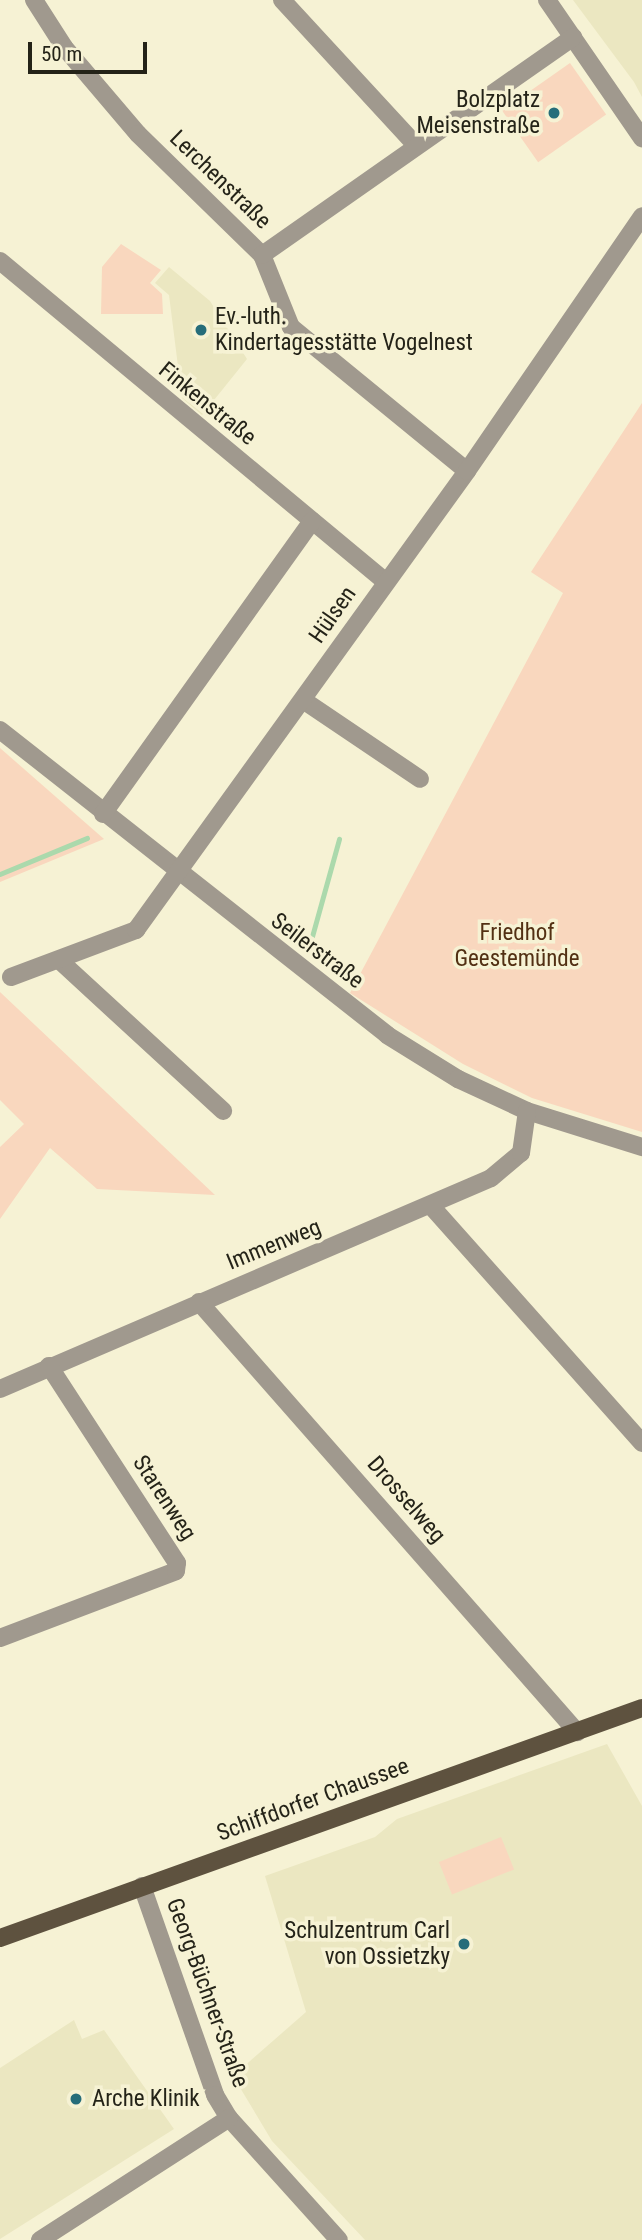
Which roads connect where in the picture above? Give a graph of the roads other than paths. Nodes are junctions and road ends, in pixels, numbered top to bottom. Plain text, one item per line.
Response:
1 (34, 0) edge
2 (282, 0) edge
3 (547, 0) edge
4 (573, 37) junction
5 (642, 138) edge
6 (415, 144) junction
7 (642, 216) edge
8 (262, 255) junction
9 (0, 261) edge
10 (467, 471) junction
11 (312, 521) junction
12 (386, 582) junction
13 (303, 700) junction
14 (0, 730) edge
15 (420, 779) dead end
16 (103, 814) junction
17 (178, 874) junction
18 (59, 960) junction
19 (11, 976) dead end
20 (223, 1111) dead end
21 (527, 1111) junction
22 (642, 1147) edge
23 (432, 1207) junction
24 (199, 1302) junction
25 (49, 1366) junction
26 (0, 1389) edge
27 (642, 1443) edge
28 (0, 1638) edge
29 (642, 1708) edge
30 (578, 1732) junction
31 (142, 1886) junction
32 (0, 1938) edge
33 (229, 2118) junction
34 (40, 2240) edge
35 (339, 2240) edge

1 - 8 street, Lerchenstraße
2 - 6 street
3 - 4 street
4 - 5 street
4 - 6 street
6 - 8 street
7 - 10 street, Hülsen
8 - 10 street, Lerchenstraße
9 - 11 street, Finkenstraße
10 - 12 street, Hülsen
11 - 12 street, Finkenstraße
11 - 16 street
12 - 13 street, Hülsen
13 - 15 street
13 - 17 street, Hülsen
14 - 16 street, Seilerstraße
16 - 17 street, Seilerstraße
17 - 18 street, Hülsen
17 - 21 street, Seilerstraße
18 - 19 street, Hülsen
18 - 20 street
21 - 22 street, Seilerstraße
21 - 23 street, Immenweg
23 - 24 street, Immenweg
23 - 27 street
24 - 25 street, Immenweg
24 - 30 street, Drosselweg
25 - 26 street, Immenweg
25 - 28 street, Starenweg
29 - 30 main road, Schiffdorfer Chaussee
30 - 31 main road, Schiffdorfer Chaussee
31 - 32 main road, Schiffdorfer Chaussee
31 - 33 street, Georg-Büchner-Straße
33 - 34 street
33 - 35 street, Georg-Büchner-Straße

